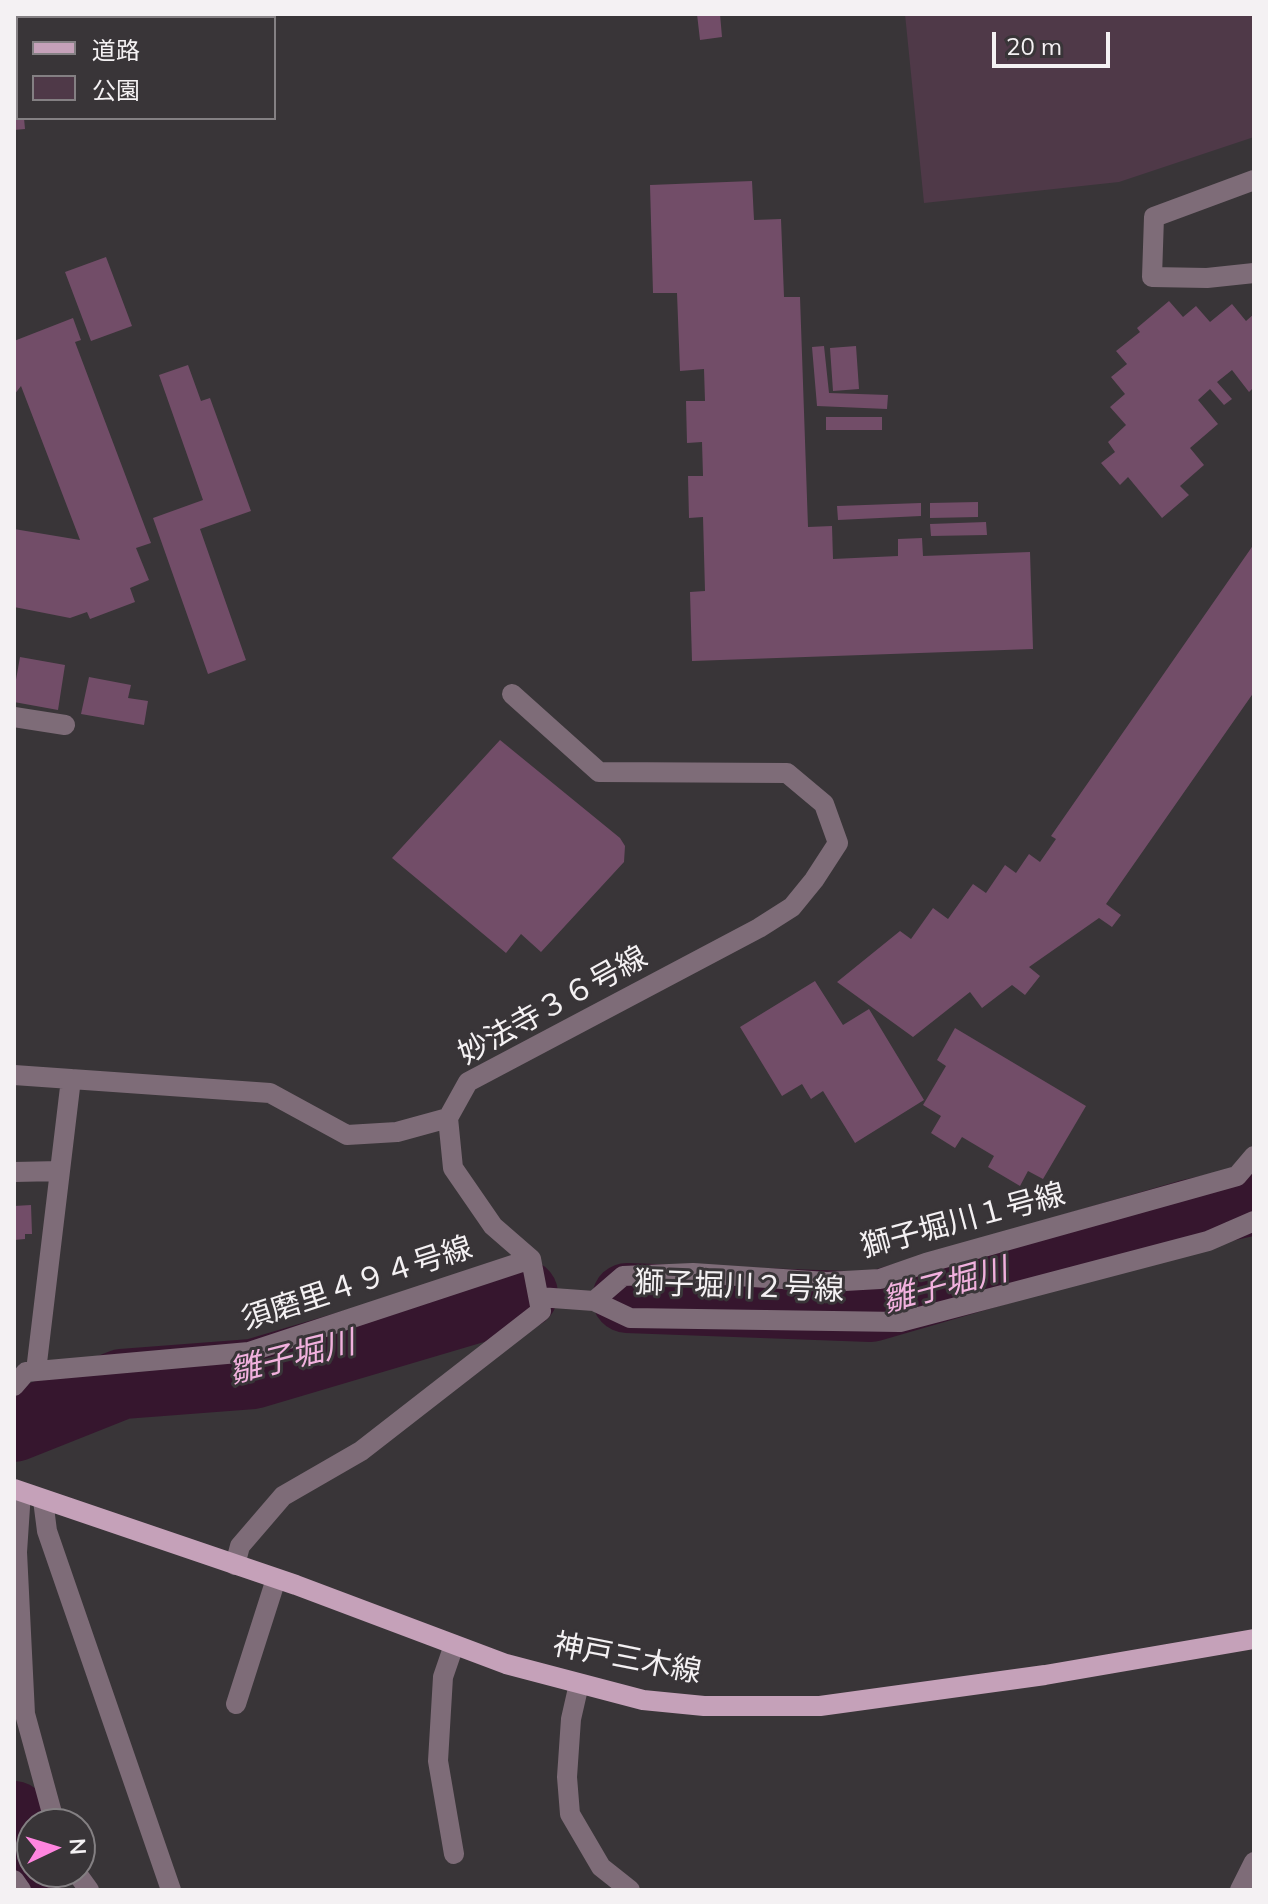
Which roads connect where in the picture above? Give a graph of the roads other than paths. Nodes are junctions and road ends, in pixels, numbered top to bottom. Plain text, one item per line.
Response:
1 (1254, 180) edge
2 (1254, 273) edge
3 (512, 694) dead end
4 (14, 717) edge
5 (65, 725) dead end
6 (14, 1075) edge
7 (71, 1079) junction
8 (448, 1118) junction
9 (1254, 1156) edge
10 (60, 1171) junction
11 (14, 1172) edge
12 (1254, 1221) edge
13 (531, 1259) junction
14 (539, 1297) junction
15 (594, 1301) junction
16 (36, 1371) junction
17 (14, 1386) edge
18 (18, 1490) edge
19 (43, 1500) junction
20 (235, 1565) junction
21 (276, 1579) junction
22 (1254, 1639) edge
23 (454, 1645) junction
24 (579, 1684) junction
25 (236, 1704) dead end
26 (51, 1808) edge
27 (454, 1854) dead end
28 (1254, 1862) edge
29 (601, 1867) junction
30 (14, 1880) edge
31 (21, 1890) edge
32 (171, 1890) edge
33 (600, 1890) edge
34 (630, 1890) edge
35 (1240, 1890) edge

1 - 2 street
3 - 8 street, 妙法寺３６号線
4 - 5 street
6 - 7 street
7 - 8 street
7 - 10 street
8 - 13 street
9 - 15 street, 獅子堀川１号線
10 - 11 street
10 - 16 street
12 - 15 street, 獅子堀川２号線
13 - 14 street
13 - 16 street, 須磨里４９４号線
14 - 15 street
14 - 20 street
16 - 17 street, 須磨里４９４号線
18 - 19 main road, 神戸三木線
18 - 26 street
19 - 20 main road, 神戸三木線
19 - 32 street
20 - 21 main road, 神戸三木線
21 - 23 main road, 神戸三木線
21 - 25 street
22 - 24 main road, 神戸三木線
23 - 24 main road, 神戸三木線
23 - 27 street
24 - 29 street
28 - 35 street
29 - 33 street
29 - 34 street
30 - 31 street

